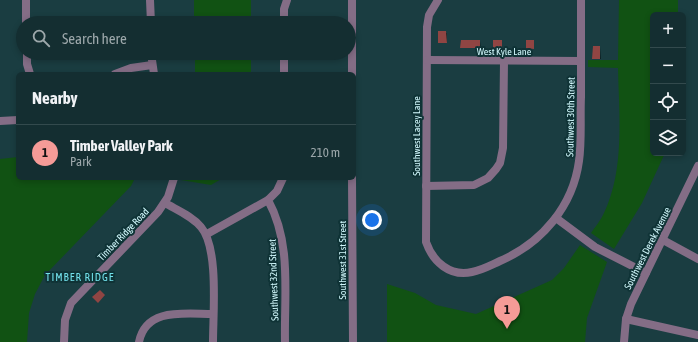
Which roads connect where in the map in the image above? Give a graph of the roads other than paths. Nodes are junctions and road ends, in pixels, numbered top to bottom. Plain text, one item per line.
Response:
1 (26, 0) edge
2 (150, 0) edge
3 (287, 0) edge
4 (352, 0) edge
5 (581, 0) edge
6 (437, 1) edge
7 (26, 16) edge
8 (151, 16) edge
9 (284, 16) edge
10 (352, 16) edge
11 (27, 60) edge
12 (152, 60) edge
13 (284, 60) edge
14 (352, 60) edge
15 (427, 60) junction
16 (504, 60) junction
17 (581, 61) junction
18 (152, 65) junction
19 (29, 72) edge
20 (121, 72) edge
21 (154, 72) edge
22 (284, 72) edge
23 (352, 72) edge
24 (16, 120) edge
25 (0, 122) edge
26 (698, 166) edge
27 (696, 178) edge
28 (173, 180) edge
29 (282, 180) edge
30 (352, 180) edge
31 (426, 186) junction
32 (268, 200) junction
33 (165, 203) junction
34 (556, 218) junction
35 (207, 234) junction
36 (663, 240) junction
37 (698, 259) edge
38 (443, 266) joint
39 (646, 273) junction
40 (213, 314) junction
41 (626, 319) junction
42 (698, 335) edge
43 (64, 342) edge
44 (138, 342) edge
45 (213, 342) edge
46 (285, 342) edge
47 (353, 342) edge
48 (624, 342) edge

1 - 7 street
2 - 8 street
3 - 9 street
4 - 10 street
5 - 17 street, Southwest 30th Street
6 - 15 street, Southwest Lacey Lane
11 - 19 street
12 - 18 street
13 - 22 street
14 - 23 street
15 - 16 street, West Kyle Lane
15 - 31 street, Southwest Lacey Lane
16 - 17 street, West Kyle Lane
16 - 31 street
17 - 34 street, Southwest 30th Street
18 - 20 street
18 - 21 street
24 - 25 street
26 - 27 street, Southwest Derek Avenue
27 - 36 street, Southwest Derek Avenue
28 - 33 street, Timber Ridge Road
29 - 32 street
30 - 47 street, Southwest 31st Street
31 - 38 street, Southwest Lacey Lane
32 - 35 street
32 - 46 street, Southwest 32nd Street
33 - 35 street
33 - 43 street, Timber Ridge Road
34 - 38 street, Southwest 30th Street
34 - 39 street
35 - 40 street
36 - 37 street
36 - 39 street, Southwest Derek Avenue
39 - 41 street, Southwest Derek Avenue
40 - 44 street
40 - 45 street
41 - 42 street
41 - 48 street, Southwest Derek Avenue

